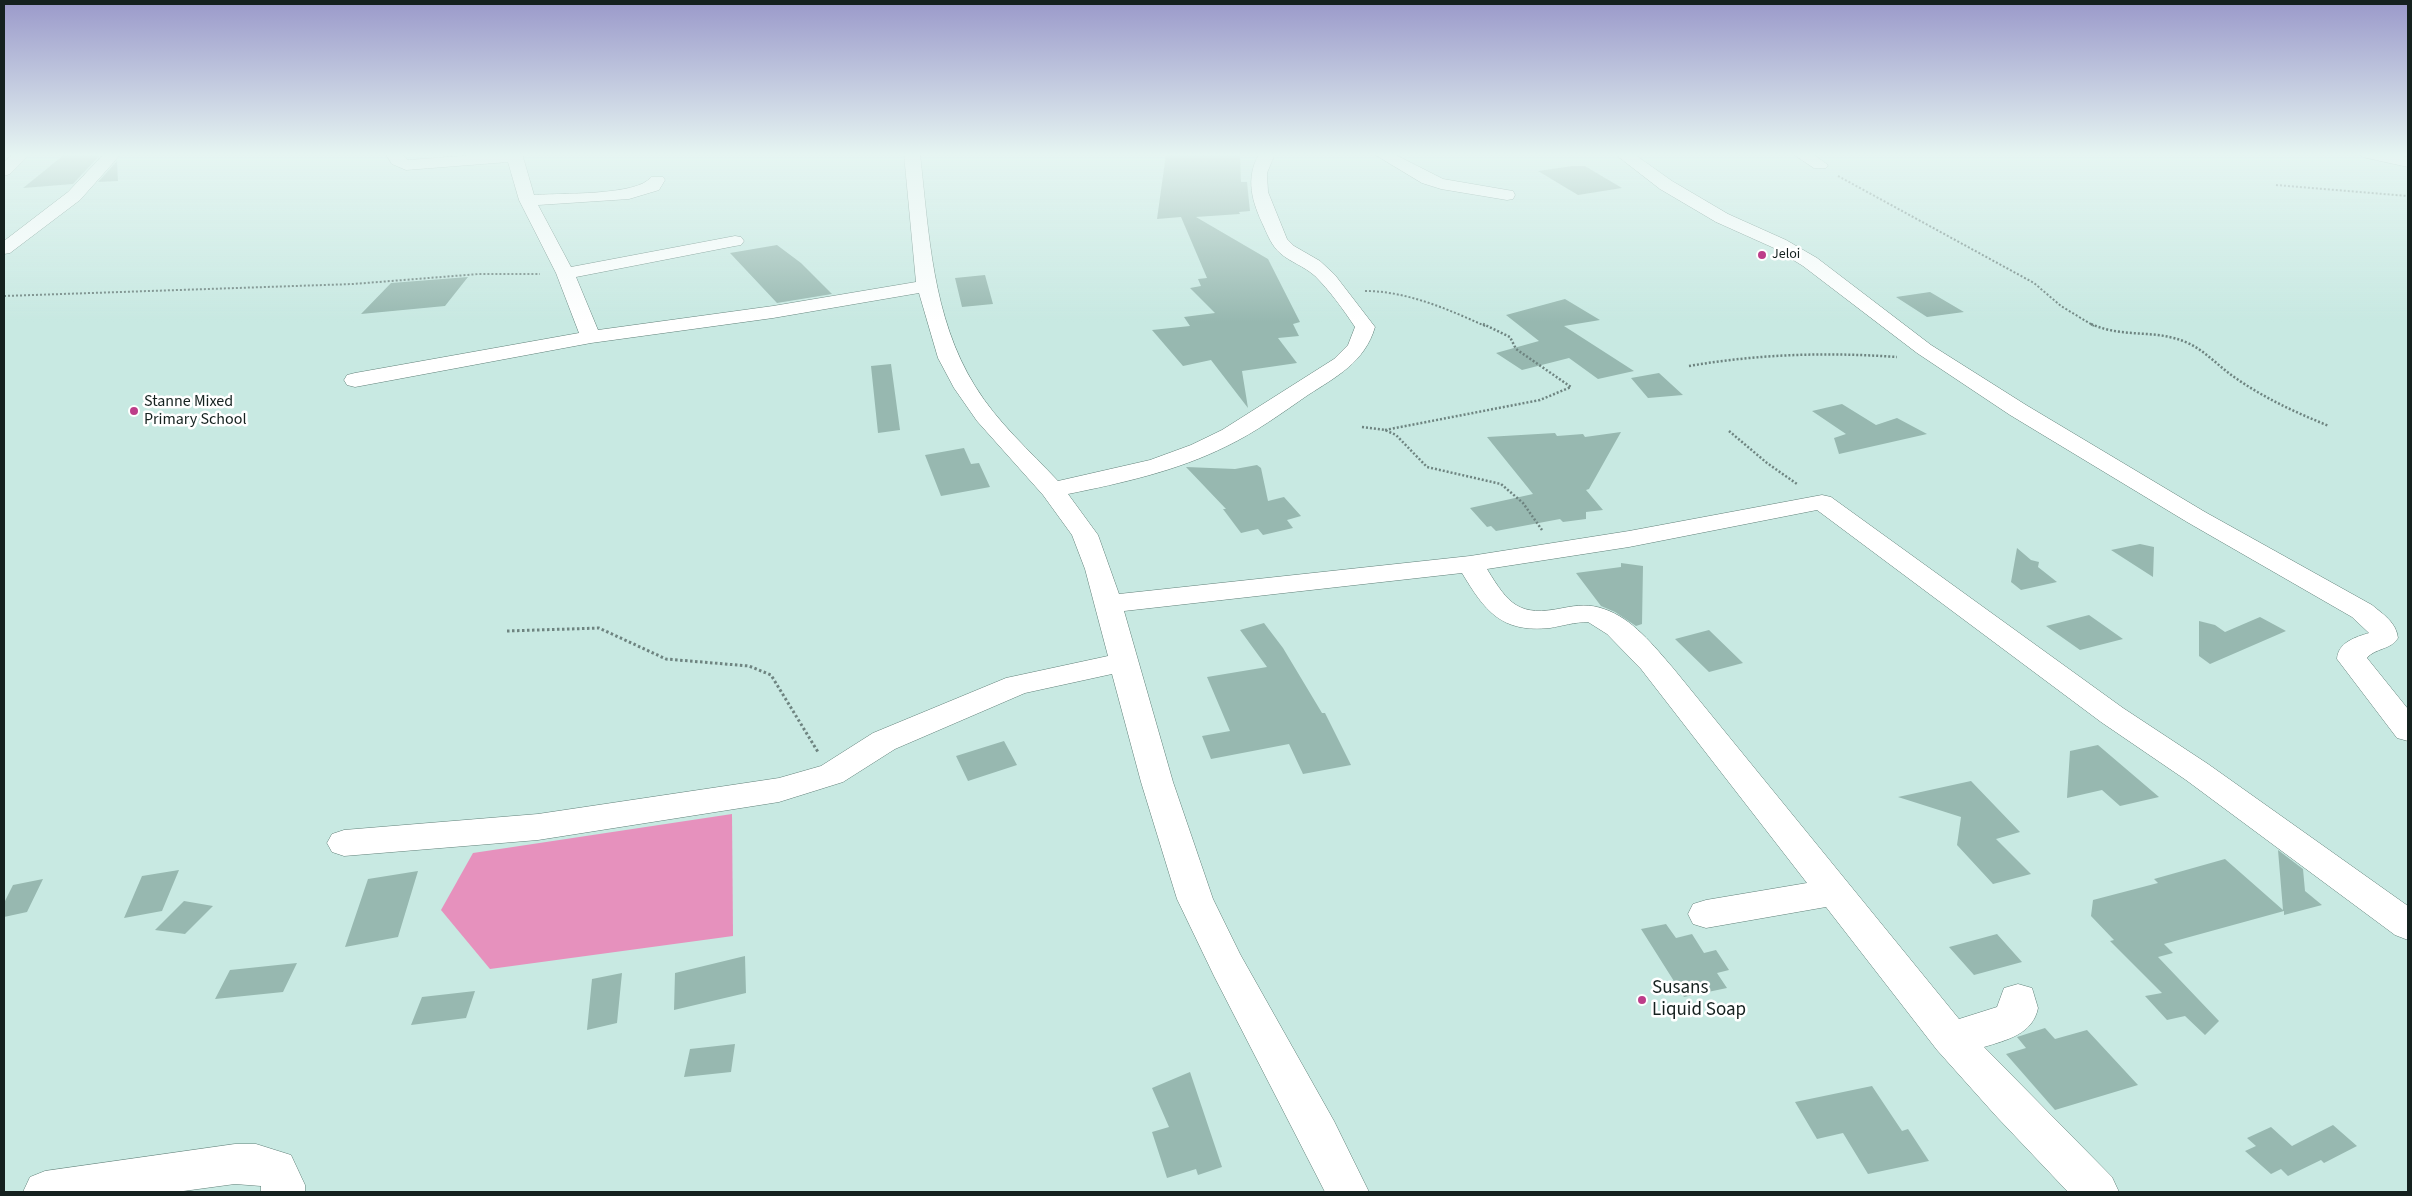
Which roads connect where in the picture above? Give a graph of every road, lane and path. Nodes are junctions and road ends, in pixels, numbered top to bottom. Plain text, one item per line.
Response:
1 (56, 210) edge
2 (534, 210) edge
3 (918, 210) edge
4 (1265, 210) edge
5 (1708, 210) edge
6 (1901, 210) edge
7 (735, 241) dead end
8 (4, 249) edge
9 (565, 274) junction
10 (926, 286) junction
11 (4, 296) edge
12 (1346, 298) junction
13 (590, 337) junction
14 (1924, 348) junction
15 (1689, 366) dead end
16 (355, 380) dead end
17 (2329, 426) dead end
18 (1362, 427) dead end
19 (1384, 430) junction
20 (1729, 431) dead end
21 (1052, 490) junction
22 (1822, 502) junction
23 (1556, 550) junction
24 (1470, 564) junction
25 (1108, 604) junction
26 (507, 631) dead end
27 (1124, 662) junction
28 (2408, 730) edge
29 (832, 774) junction
30 (344, 843) dead end
31 (1834, 892) junction
32 (1706, 914) dead end
33 (2408, 925) edge
34 (2018, 1000) dead end
35 (1951, 1038) junction
36 (45, 1192) edge
37 (283, 1192) edge
38 (1347, 1192) edge
39 (2097, 1192) edge

1 - 8 street
2 - 9 street
3 - 10 street
4 - 12 street
5 - 14 street
6 - 17 path
7 - 9 street
9 - 11 path
9 - 13 street
10 - 13 street
10 - 21 street
12 - 19 path
12 - 21 street
13 - 16 street
14 - 15 path
14 - 28 street
18 - 19 path
19 - 23 path
20 - 22 path
21 - 25 street
22 - 23 street
22 - 33 street
23 - 24 street
24 - 25 street
24 - 31 street
25 - 27 street
26 - 29 path
27 - 29 street
27 - 38 street
29 - 30 street
31 - 32 street
31 - 35 street
34 - 35 street
35 - 39 street
36 - 37 street

